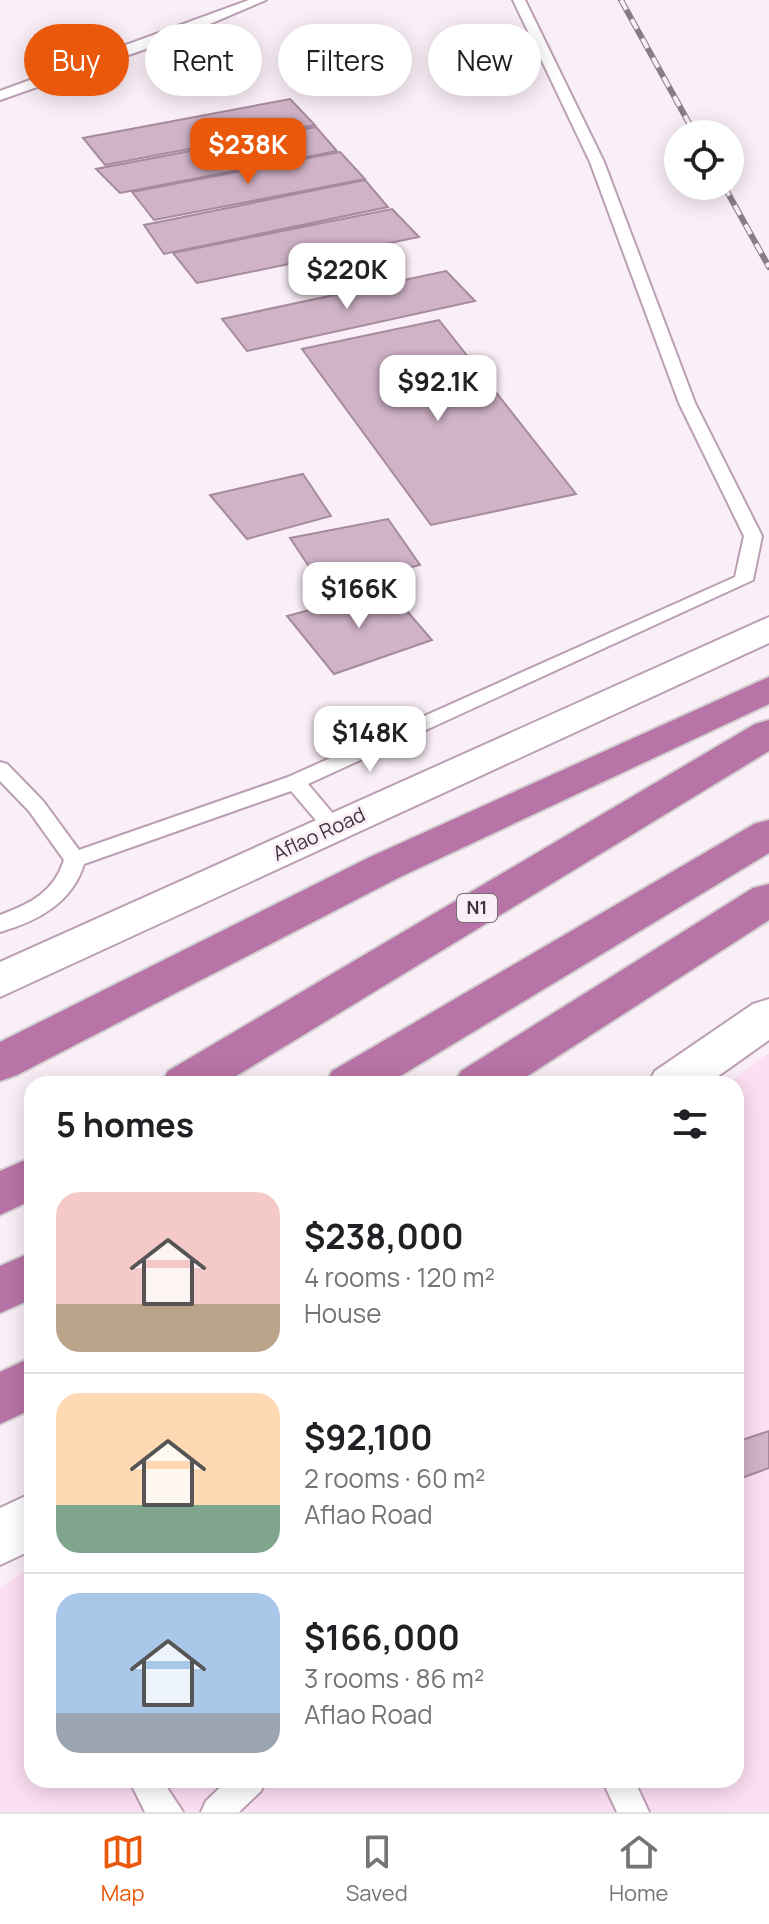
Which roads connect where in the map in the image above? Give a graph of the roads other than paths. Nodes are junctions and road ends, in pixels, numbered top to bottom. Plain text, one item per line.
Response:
1 (260, 0) edge
2 (519, 0) edge
3 (0, 96) edge
4 (769, 629) edge
5 (769, 689) edge
6 (769, 733) edge
7 (0, 769) edge
8 (295, 782) junction
9 (333, 827) junction
10 (769, 834) edge
11 (75, 859) junction
12 (769, 899) edge
13 (0, 924) edge
14 (0, 981) edge
15 (769, 1016) edge
16 (0, 1063) edge
17 (198, 1076) edge
18 (362, 1076) edge
19 (491, 1076) edge
20 (683, 1076) edge
21 (24, 1181) edge
22 (0, 1195) edge
23 (24, 1278) edge
24 (0, 1292) edge
25 (24, 1385) edge
26 (0, 1401) edge
27 (149, 1788) edge
28 (242, 1788) edge
29 (622, 1788) edge
30 (167, 1812) edge
31 (217, 1812) edge
32 (633, 1812) edge

1 - 3 lane
2 - 8 lane
4 - 9 street, Aflao Road
5 - 16 highway
6 - 17 highway, N1
7 - 11 lane
8 - 9 lane
8 - 11 lane
9 - 14 street, Aflao Road
10 - 18 highway
11 - 13 lane
12 - 19 highway
15 - 20 street
21 - 22 highway
23 - 24 highway
25 - 26 highway
27 - 30 lane
28 - 31 lane
29 - 32 lane

